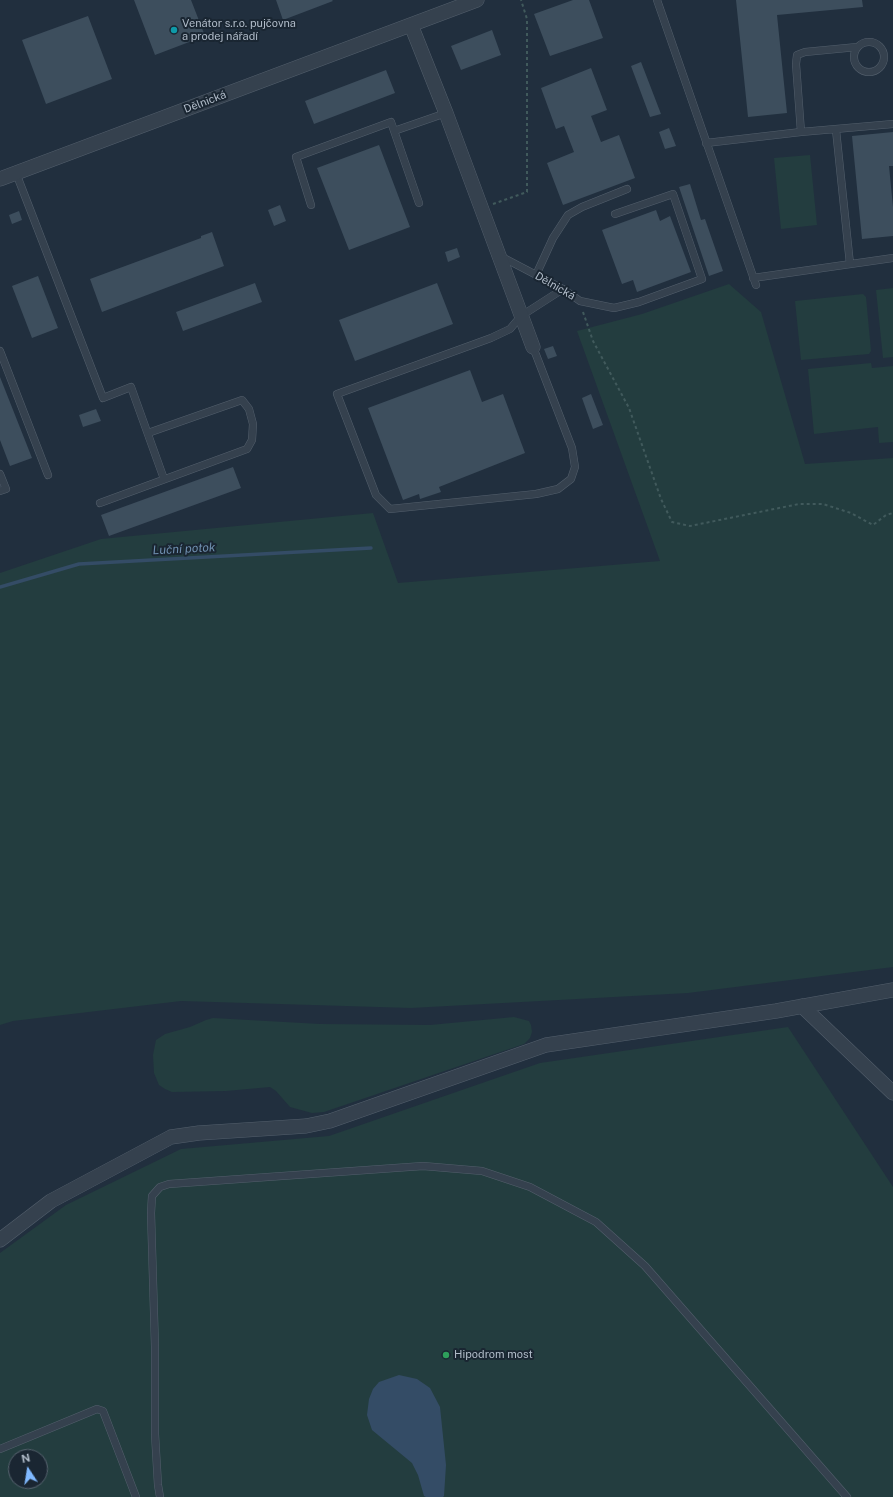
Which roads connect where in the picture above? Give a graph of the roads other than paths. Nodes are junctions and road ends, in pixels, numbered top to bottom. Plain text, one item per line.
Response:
1 (476, 0) edge
2 (657, 0) edge
3 (411, 25) junction
4 (857, 47) junction
5 (446, 113) junction
6 (893, 124) edge
7 (836, 130) junction
8 (394, 131) junction
9 (801, 132) junction
10 (706, 142) junction
11 (16, 173) junction
12 (0, 179) edge
13 (627, 190) dead end
14 (419, 203) dead end
15 (312, 205) dead end
16 (615, 214) dead end
17 (498, 255) junction
18 (893, 258) edge
19 (850, 264) junction
20 (536, 275) junction
21 (563, 290) junction
22 (521, 316) junction
23 (533, 347) joint
24 (0, 351) edge
25 (148, 433) junction
26 (0, 474) edge
27 (48, 475) dead end
28 (164, 479) junction
29 (0, 491) edge
30 (100, 503) dead end
31 (893, 990) edge
32 (802, 1006) junction
33 (893, 1093) edge
34 (0, 1240) edge
35 (0, 1449) edge
36 (136, 1497) edge
37 (160, 1497) edge
38 (847, 1497) edge

1 - 3 street, Dělnická
2 - 10 lane
3 - 5 street
3 - 11 street, Dělnická
4 - 4 lane
4 - 9 lane
5 - 8 lane
5 - 17 street
6 - 7 lane
7 - 9 lane
7 - 19 lane
8 - 14 lane
8 - 15 lane
9 - 10 lane
10 - 19 lane
11 - 12 street, Dělnická
11 - 25 lane
13 - 20 lane
16 - 21 lane, Dělnická
17 - 20 lane, Dělnická
17 - 22 street
18 - 19 lane
20 - 21 lane, Dělnická
21 - 22 lane
22 - 23 street
22 - 23 lane
24 - 27 lane
25 - 28 lane
25 - 28 lane
26 - 29 lane
28 - 30 lane
31 - 32 street
32 - 33 street
32 - 34 street
35 - 36 lane
37 - 38 lane

